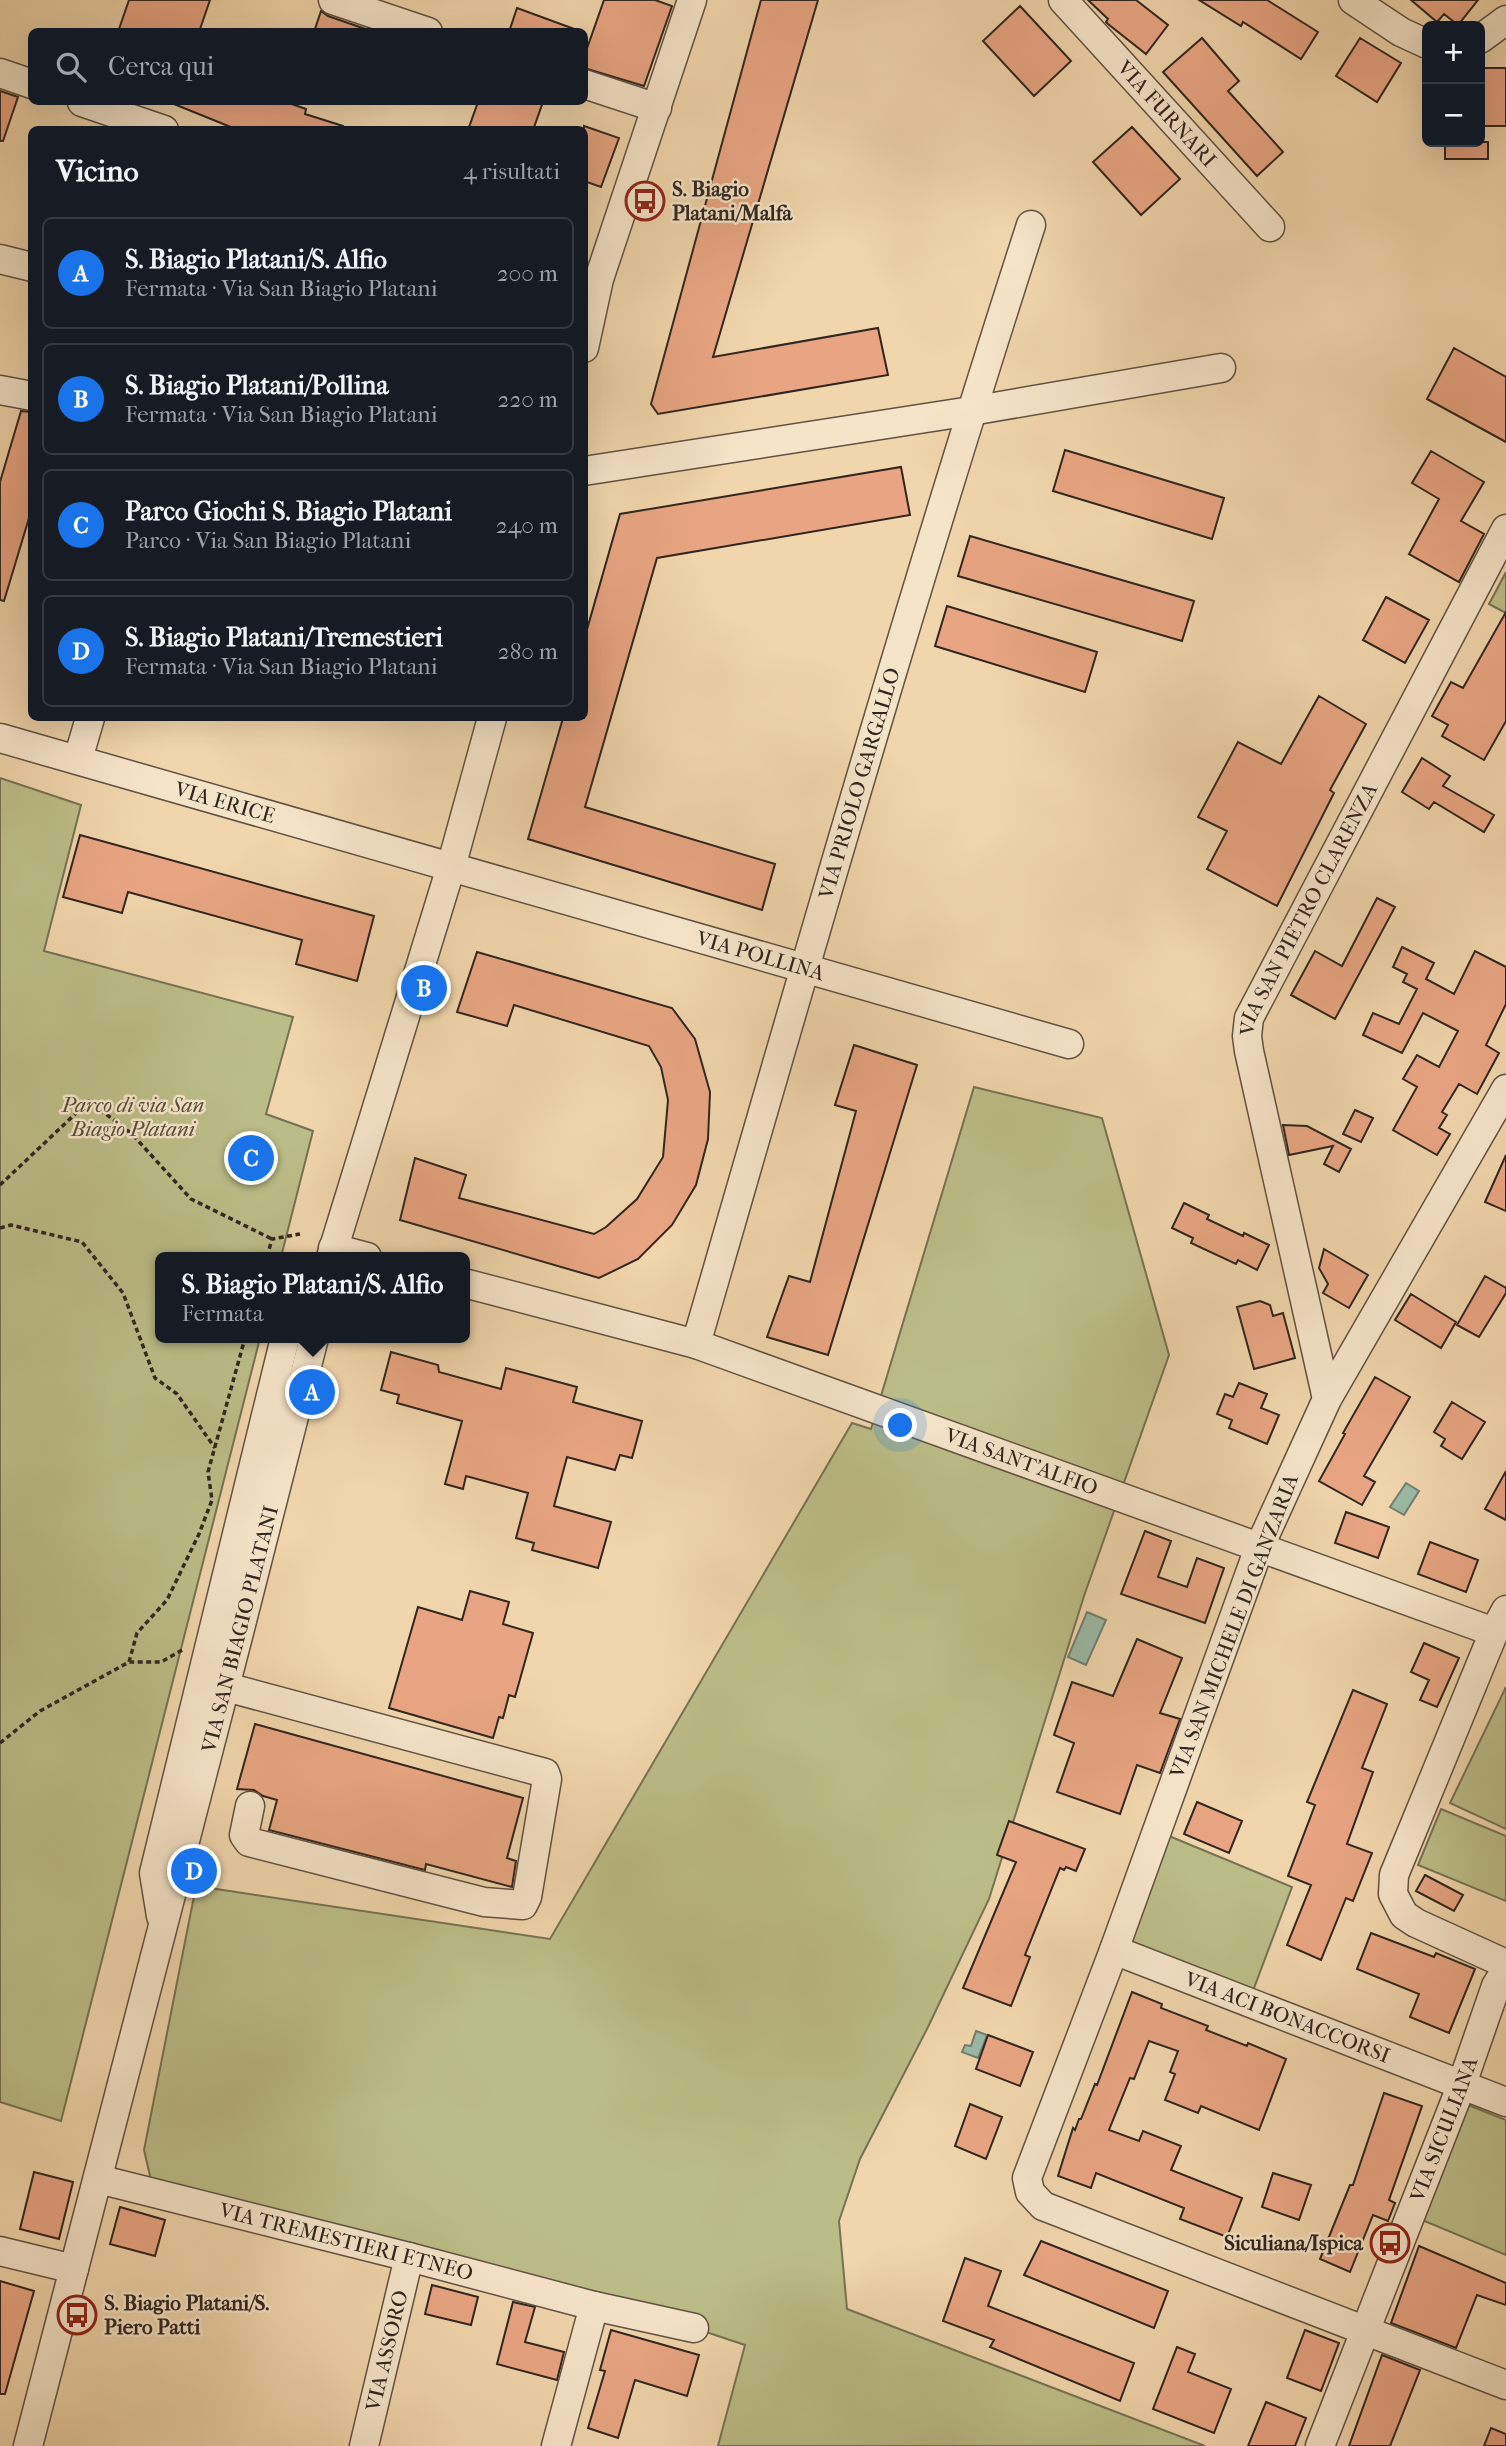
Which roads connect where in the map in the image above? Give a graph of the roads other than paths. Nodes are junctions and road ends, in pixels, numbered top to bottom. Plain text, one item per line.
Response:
1 (333, 0) edge
2 (692, 0) edge
3 (1063, 0) edge
4 (1353, 0) edge
5 (1506, 20) edge
6 (416, 28) edge
7 (1485, 35) edge
8 (1422, 42) edge
9 (0, 73) edge
10 (28, 83) edge
11 (588, 85) edge
12 (91, 105) edge
13 (657, 108) junction
14 (152, 126) edge
15 (1031, 225) dead end
16 (1270, 227) dead end
17 (0, 259) edge
18 (28, 266) edge
19 (592, 276) edge
20 (588, 312) edge
21 (1221, 368) dead end
22 (0, 390) edge
23 (28, 395) edge
24 (971, 411) junction
25 (588, 470) edge
26 (1506, 529) edge
27 (88, 721) edge
28 (491, 721) edge
29 (0, 738) edge
30 (78, 759) junction
31 (451, 867) junction
32 (804, 968) junction
33 (1069, 1044) dead end
34 (1506, 1089) edge
35 (331, 1252) edge
36 (470, 1285) edge
37 (284, 1343) edge
38 (313, 1343) edge
39 (696, 1344) junction
40 (1327, 1399) junction
41 (1259, 1548) junction
42 (1500, 1621) edge
43 (226, 1687) junction
44 (250, 1807) dead end
45 (163, 1922) junction
46 (1114, 1950) junction
47 (1506, 1964) edge
48 (1506, 1970) edge
49 (1462, 2084) junction
50 (1506, 2102) edge
51 (97, 2179) junction
52 (0, 2251) edge
53 (409, 2257) junction
54 (74, 2269) junction
55 (594, 2306) junction
56 (694, 2328) dead end
57 (1367, 2331) junction
58 (1506, 2385) edge
59 (29, 2446) edge
60 (364, 2446) edge
61 (556, 2446) edge
62 (1321, 2446) edge

1 - 6 street
2 - 13 street
3 - 16 street, VIA FURNARI
4 - 8 street
5 - 7 street
9 - 10 street
11 - 13 street
12 - 14 street
13 - 19 street
15 - 24 street, VIA PRIOLO GARGALLO
17 - 18 street
19 - 20 street
21 - 24 street
22 - 23 street
24 - 25 street
24 - 32 street, VIA PRIOLO GARGALLO
26 - 40 street, VIA SAN PIETRO CLARENZA
27 - 30 street
28 - 31 street
29 - 30 street, VIA ERICE
30 - 31 street, VIA ERICE
31 - 32 street, VIA POLLINA
31 - 35 street
32 - 33 street, VIA POLLINA
32 - 39 street, VIA PRIOLO GARGALLO
34 - 40 street, VIA SAN MICHELE DI GANZARIA
36 - 39 street, VIA SANT'ALFIO
37 - 45 street, VIA SAN BIAGIO PLATANI
38 - 43 street, VIA SAN BIAGIO PLATANI
39 - 41 street, VIA SANT'ALFIO
40 - 41 street, VIA SAN MICHELE DI GANZARIA
41 - 42 street, VIA SANT'ALFIO
41 - 46 street, VIA SAN MICHELE DI GANZARIA
42 - 47 street
43 - 44 street
43 - 45 street, VIA SAN BIAGIO PLATANI
45 - 51 street, VIA SAN BIAGIO PLATANI
46 - 49 street, VIA ACI BONACCORSI
46 - 57 street, VIA SAN MICHELE DI GANZARIA
48 - 49 street, VIA SICULIANA
49 - 50 street, VIA ACI BONACCORSI
49 - 57 street, VIA SICULIANA
51 - 53 street, VIA TREMESTIERI ETNEO
51 - 54 street, VIA SAN BIAGIO PLATANI
52 - 54 street
53 - 55 street, VIA TREMESTIERI ETNEO
53 - 60 street, VIA ASSORO
54 - 59 street, VIA SAN BIAGIO PLATANI
55 - 56 street, VIA TREMESTIERI ETNEO
55 - 61 street
57 - 58 street
57 - 62 street, VIA SICULIANA

